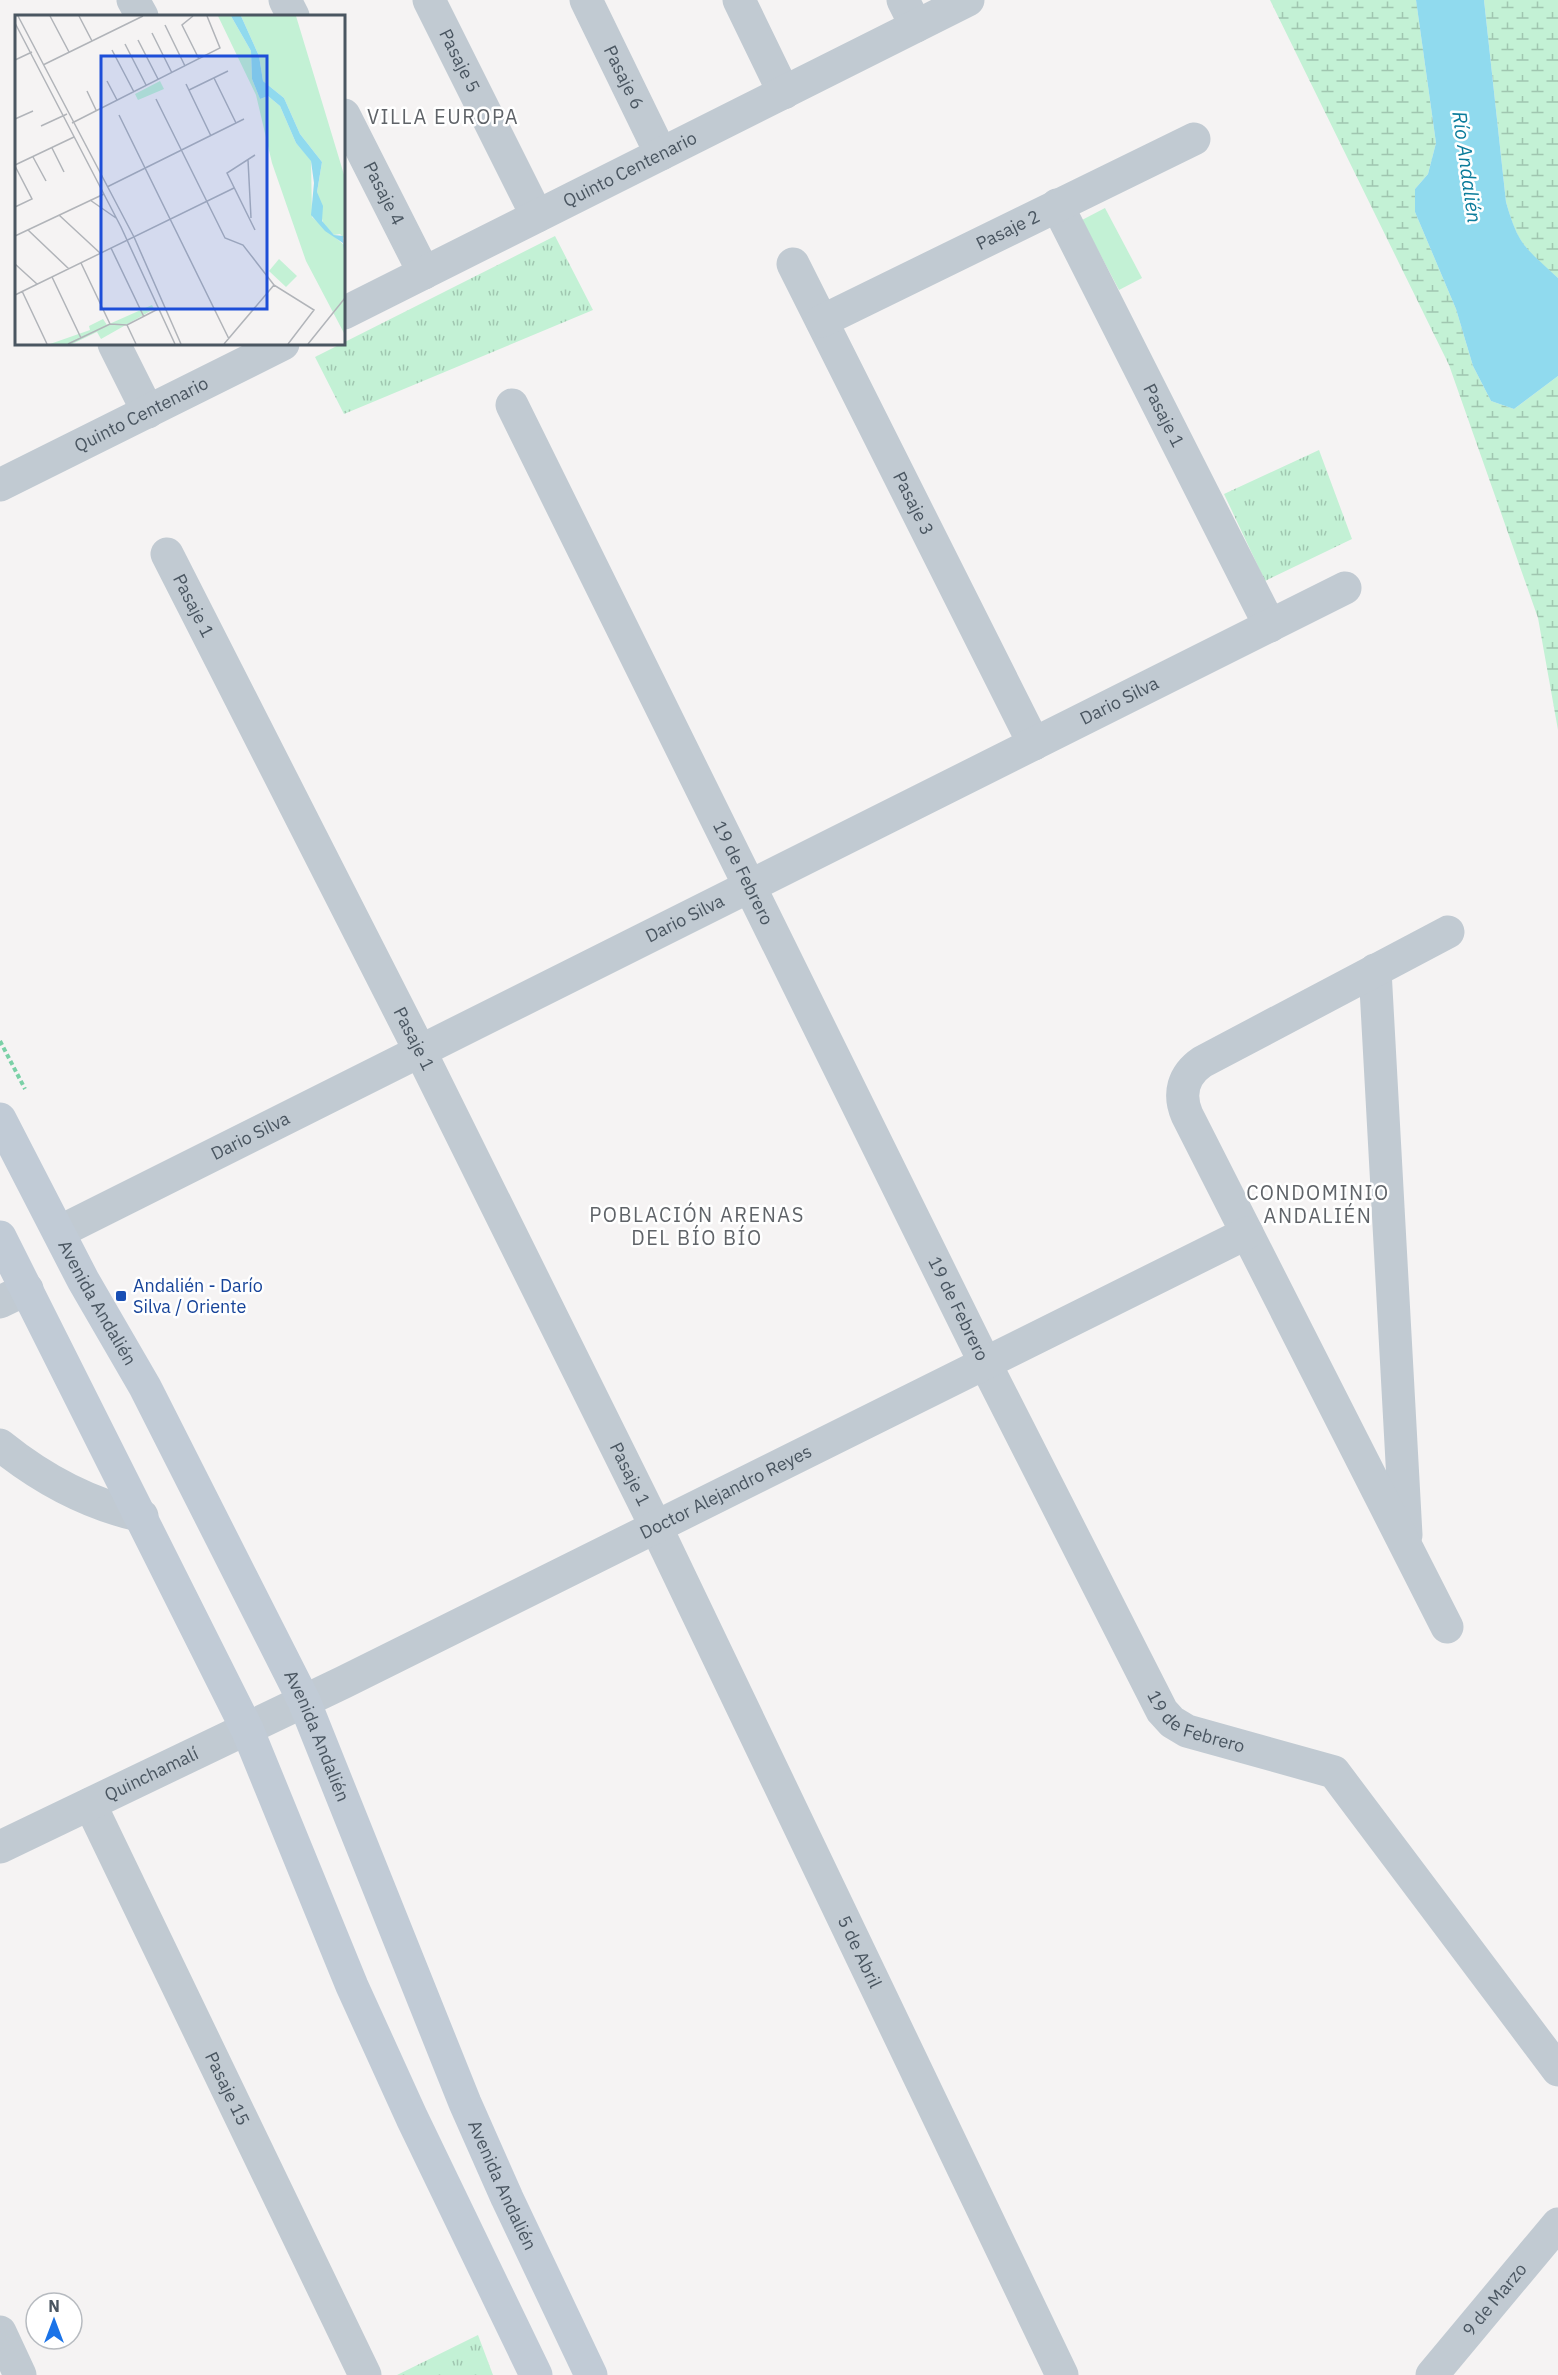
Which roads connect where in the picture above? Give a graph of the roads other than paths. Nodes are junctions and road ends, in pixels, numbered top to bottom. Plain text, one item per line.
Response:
1 (133, 0) edge
2 (285, 0) edge
3 (429, 0) edge
4 (586, 0) edge
5 (739, 0) edge
6 (968, 0) edge
7 (910, 13) edge
8 (141, 15) edge
9 (292, 15) edge
10 (784, 93) junction
11 (345, 117) edge
12 (1194, 139) dead end
13 (661, 154) junction
14 (1057, 205) junction
15 (537, 216) junction
16 (793, 264) dead end
17 (424, 273) junction
18 (345, 312) edge
19 (822, 321) junction
20 (115, 345) edge
21 (281, 345) edge
22 (512, 405) dead end
23 (148, 411) junction
24 (0, 485) edge
25 (167, 555) dead end
26 (1345, 588) dead end
27 (1270, 626) junction
28 (1034, 744) junction
29 (749, 886) junction
30 (1448, 932) dead end
31 (1375, 970) junction
32 (420, 1051) junction
33 (0, 1119) edge
34 (59, 1232) junction
35 (1247, 1233) junction
36 (0, 1237) edge
37 (14, 1296) edge
38 (985, 1363) junction
39 (0, 1444) edge
40 (142, 1516) junction
41 (656, 1527) junction
42 (1407, 1549) junction
43 (1446, 1627) dead end
44 (304, 1701) junction
45 (247, 1729) junction
46 (90, 1804) junction
47 (0, 1847) edge
48 (1558, 2070) edge
49 (1558, 2224) edge
50 (0, 2332) edge
51 (20, 2375) edge
52 (365, 2375) edge
53 (536, 2375) edge
54 (591, 2375) edge
55 (1062, 2375) edge
56 (1432, 2375) edge

1 - 8 street
2 - 9 street
3 - 15 street, Pasaje 5
4 - 13 street, Pasaje 6
5 - 10 street
6 - 7 street, Quinto Centenario
7 - 10 street, Quinto Centenario
10 - 13 street, Quinto Centenario
11 - 17 street, Pasaje 4
12 - 14 street, Pasaje 2
13 - 15 street, Quinto Centenario
14 - 19 street, Pasaje 2
14 - 27 street, Pasaje 1
15 - 17 street, Quinto Centenario
16 - 19 street, Pasaje 3
17 - 18 street, Quinto Centenario
19 - 28 street, Pasaje 3
20 - 23 street
21 - 23 street, Quinto Centenario
22 - 29 street, 19 de Febrero
23 - 24 street, Quinto Centenario
25 - 32 street, Pasaje 1
26 - 27 street, Dario Silva
27 - 28 street, Dario Silva
28 - 29 street, Dario Silva
29 - 32 street, Dario Silva
29 - 38 street, 19 de Febrero
30 - 31 street
31 - 35 street
31 - 42 street
32 - 34 street, Dario Silva
32 - 41 street, Pasaje 1
33 - 34 main road, Avenida Andalién
34 - 44 main road, Avenida Andalién
35 - 38 street, Doctor Alejandro Reyes
35 - 42 street
36 - 37 main road
37 - 40 main road
38 - 41 street, Doctor Alejandro Reyes
38 - 48 street, 19 de Febrero
39 - 40 street
40 - 45 main road
41 - 44 street, Doctor Alejandro Reyes
41 - 55 street, 5 de Abril
42 - 43 street
44 - 45 street, Quinchamalí
44 - 54 main road, Avenida Andalién
45 - 46 street, Quinchamalí
45 - 53 main road
46 - 47 street, Quinchamalí
46 - 52 street, Pasaje 15
49 - 56 street, 9 de Marzo
50 - 51 street

